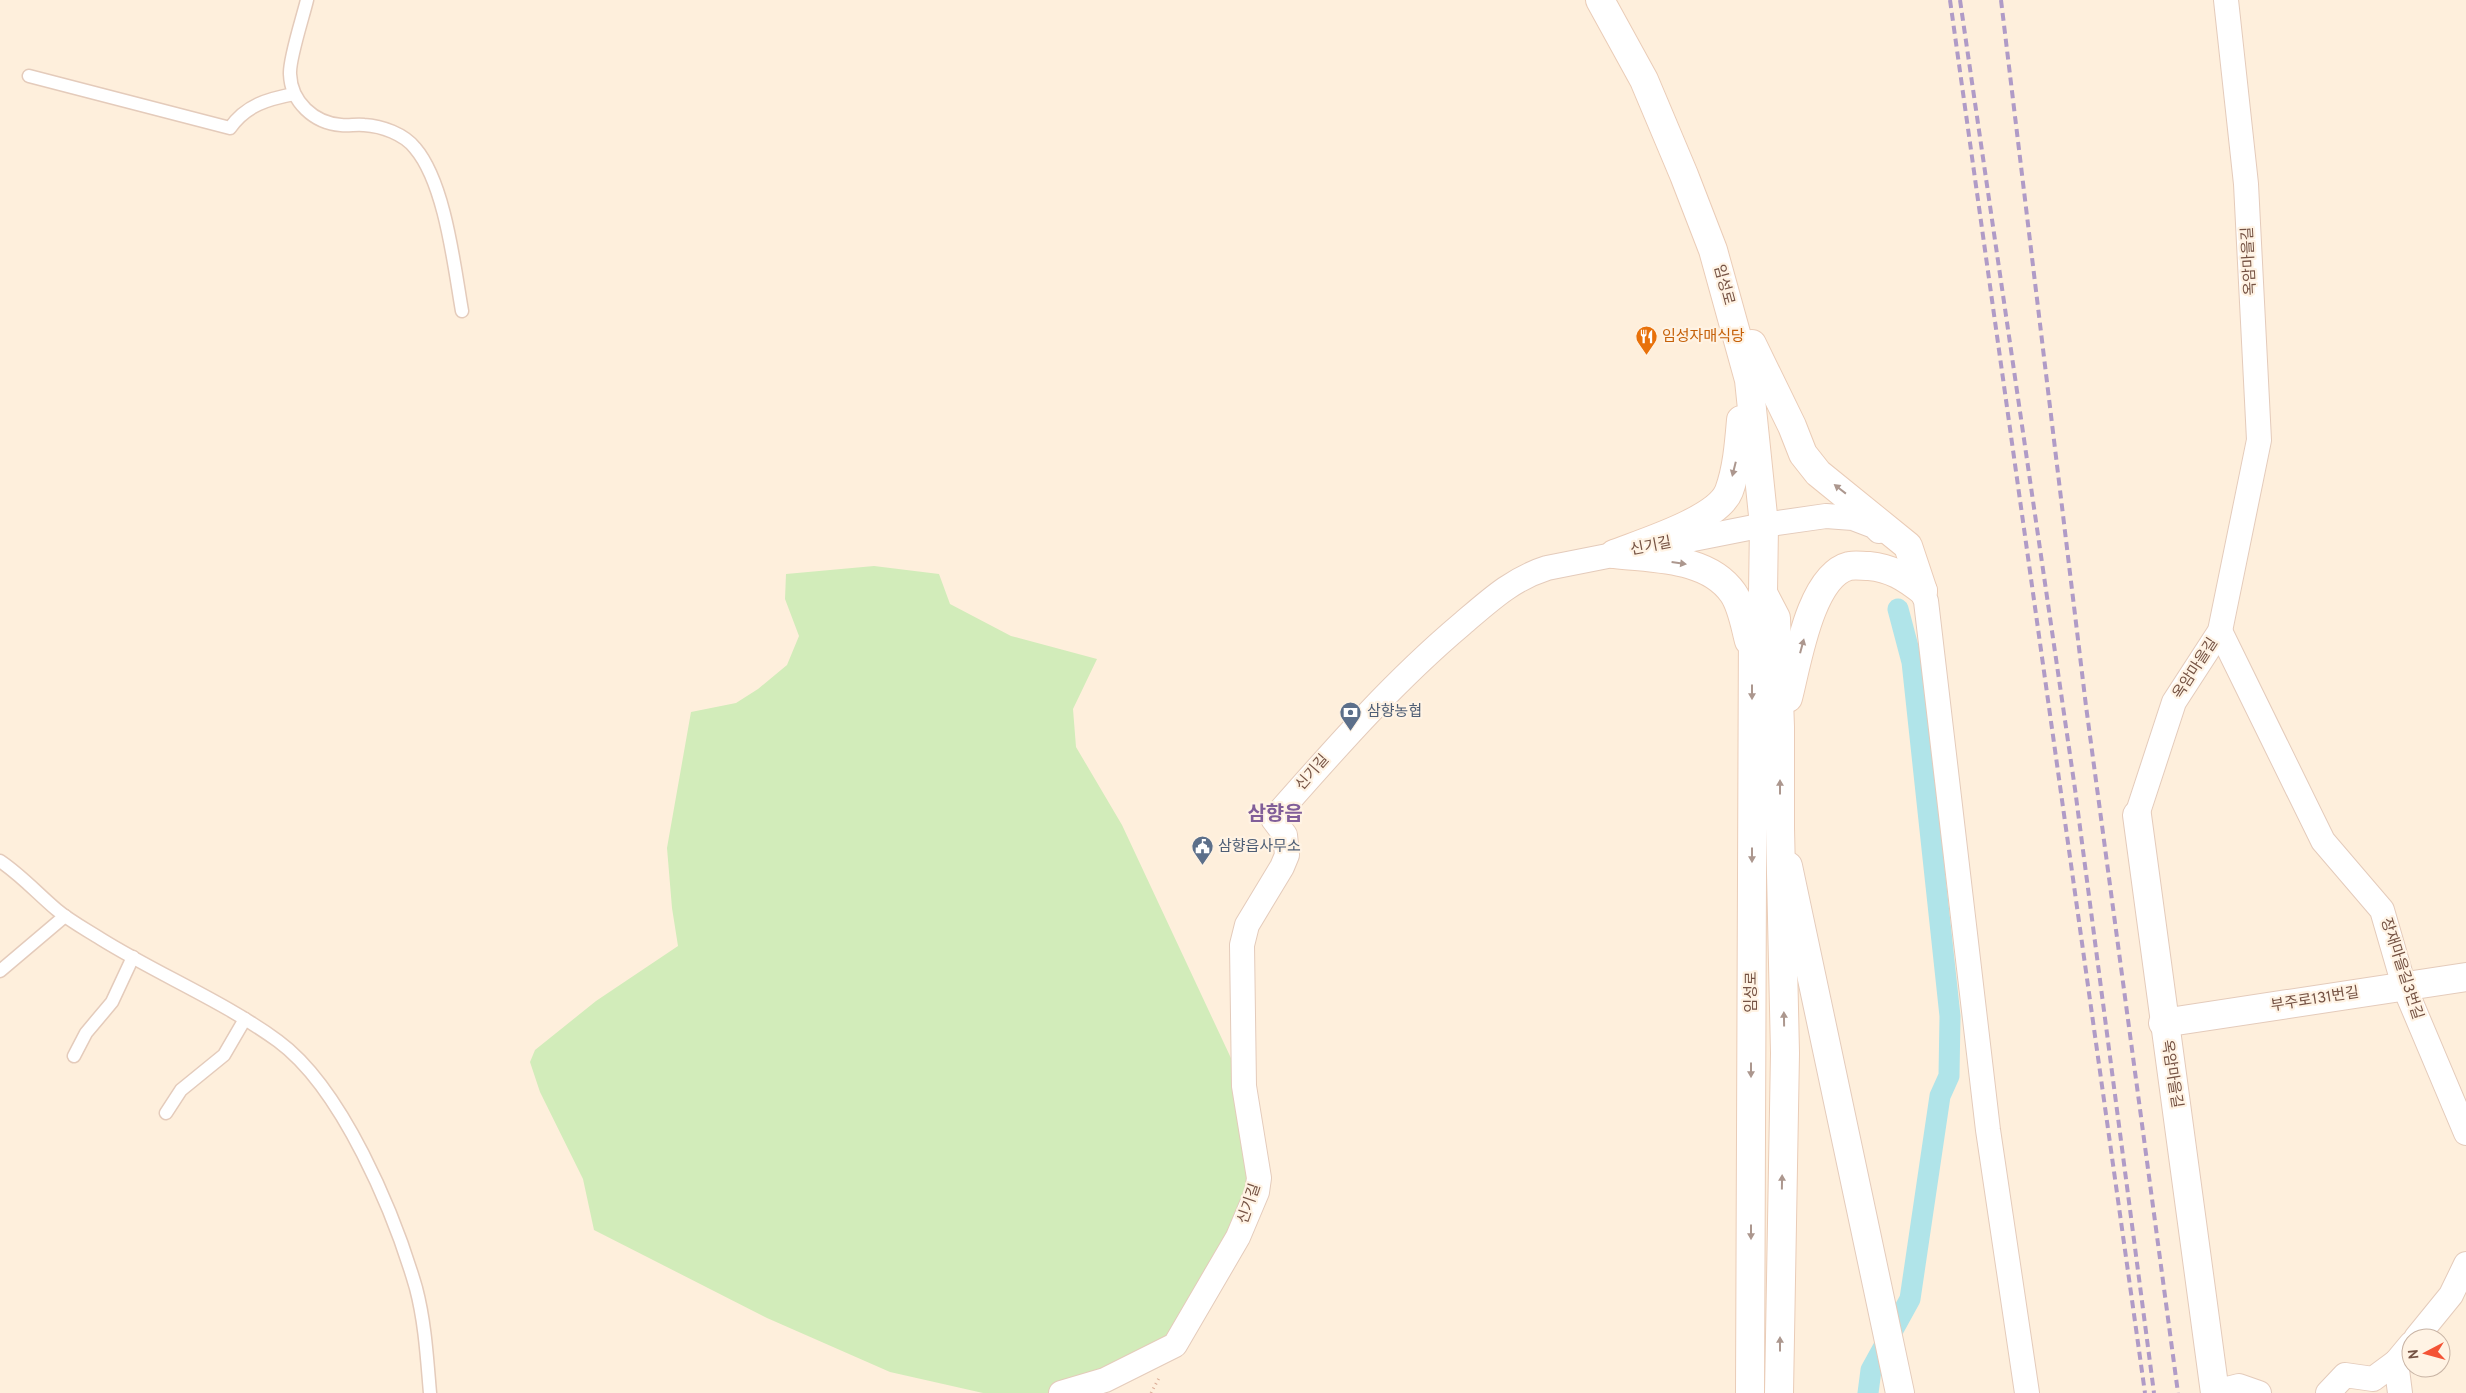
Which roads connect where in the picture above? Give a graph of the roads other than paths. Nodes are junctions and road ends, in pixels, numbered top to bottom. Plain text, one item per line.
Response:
1 (307, 0) edge
2 (1580, 0) edge
3 (1600, 0) edge
4 (2226, 0) edge
5 (1619, 34) junction
6 (29, 76) dead end
7 (294, 94) junction
8 (1723, 285) junction
9 (462, 311) dead end
10 (1746, 368) junction
11 (1764, 524) junction
12 (1614, 554) junction
13 (1923, 591) junction
14 (1763, 593) junction
15 (2220, 631) junction
16 (1752, 654) junction
17 (1780, 727) junction
18 (2137, 815) joint
19 (1780, 828) junction
20 (0, 861) edge
21 (65, 916) junction
22 (133, 957) junction
23 (0, 971) edge
24 (2466, 977) edge
25 (2404, 986) junction
26 (244, 1019) junction
27 (2163, 1023) junction
28 (74, 1056) dead end
29 (166, 1113) dead end
30 (2466, 1133) edge
31 (2466, 1264) edge
32 (2424, 1328) edge
33 (2401, 1356) edge
34 (2396, 1362) junction
35 (1897, 1381) edge
36 (2215, 1392) edge
37 (430, 1393) edge
38 (1061, 1393) edge
39 (1750, 1393) edge
40 (1780, 1393) edge
41 (2027, 1393) edge
42 (2259, 1393) edge
43 (2328, 1393) edge
44 (2400, 1393) edge

1 - 7 lane
2 - 5 main road
3 - 5 main road, 임성로
4 - 15 street, 옥암마을길
5 - 8 main road, 임성로
6 - 7 lane
7 - 9 lane
8 - 10 main road, 임성로
13 -> 8 main road
10 - 11 main road, 임성로
10 -> 12 main road
11 - 12 street, 신기길
11 - 13 street, 신기길
11 - 14 main road, 임성로
12 -> 16 main road
12 - 38 street, 신기길
17 -> 13 main road
13 - 41 street
14 - 16 main road, 임성로
14 - 17 main road, 임성로
15 - 18 street, 옥암마을길
15 - 25 street, 장재마을길3번길
16 -> 39 main road, 임성로
19 -> 17 main road, 임성로
18 - 27 main road, 옥암마을길
19 - 35 main road, 임성로
40 -> 19 main road, 임성로
20 - 21 lane
21 - 22 lane
21 - 23 lane
22 - 26 lane
22 - 28 lane
24 - 25 main road, 부주로131번길
25 - 27 main road, 부주로131번길
25 - 30 street, 장재마을길3번길
26 - 29 lane
26 - 37 lane
27 - 36 main road, 옥암마을길
31 - 32 street
33 - 34 street
34 - 43 street
34 - 44 street
36 - 42 street

